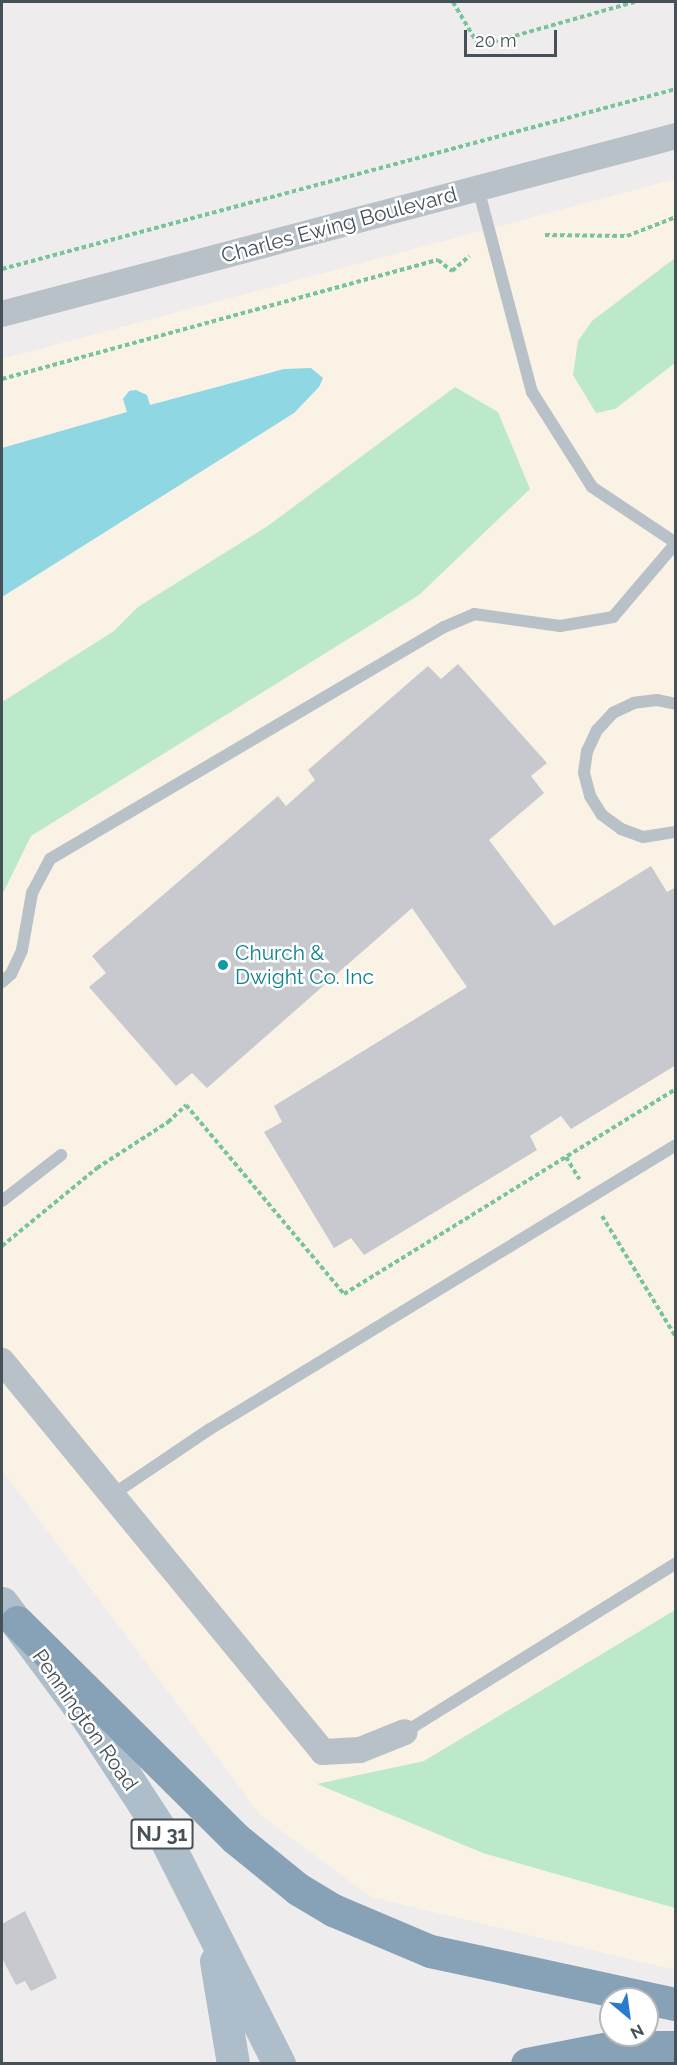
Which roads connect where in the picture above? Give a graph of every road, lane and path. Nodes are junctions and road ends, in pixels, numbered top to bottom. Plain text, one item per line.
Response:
1 (453, 2) edge
2 (634, 2) edge
3 (675, 89) edge
4 (675, 136) edge
5 (478, 188) junction
6 (675, 217) edge
7 (545, 235) dead end
8 (469, 256) dead end
9 (2, 269) edge
10 (2, 314) edge
11 (2, 379) edge
12 (675, 543) edge
13 (675, 704) edge
14 (675, 832) edge
15 (2, 982) edge
16 (675, 1089) edge
17 (675, 1145) edge
18 (61, 1155) dead end
19 (566, 1157) junction
20 (582, 1184) dead end
21 (2, 1201) edge
22 (600, 1213) dead end
23 (2, 1246) edge
24 (675, 1337) edge
25 (2, 1361) edge
26 (112, 1495) junction
27 (675, 1563) edge
28 (9, 1613) edge
29 (405, 1732) joint
30 (209, 1923) junction
31 (675, 2004) edge
32 (675, 2047) edge
33 (675, 2053) edge
34 (233, 2064) edge
35 (279, 2064) edge
36 (527, 2064) edge
37 (632, 2064) edge

1 - 2 path
3 - 9 path
4 - 5 street, Charles Ewing Boulevard
5 - 10 street, Charles Ewing Boulevard
5 - 12 lane
6 - 7 path
8 - 11 path
12 - 15 lane
13 - 14 lane
16 - 19 path
17 - 26 lane
18 - 21 lane
19 - 20 path
19 - 23 path
22 - 24 path
25 - 26 street
26 - 29 street
27 - 29 lane
28 - 30 main road, Pennington Road / NJ 31
28 - 31 highway
30 - 34 main road
30 - 35 main road, Pennington Road / NJ 31
32 - 36 highway
33 - 37 highway

